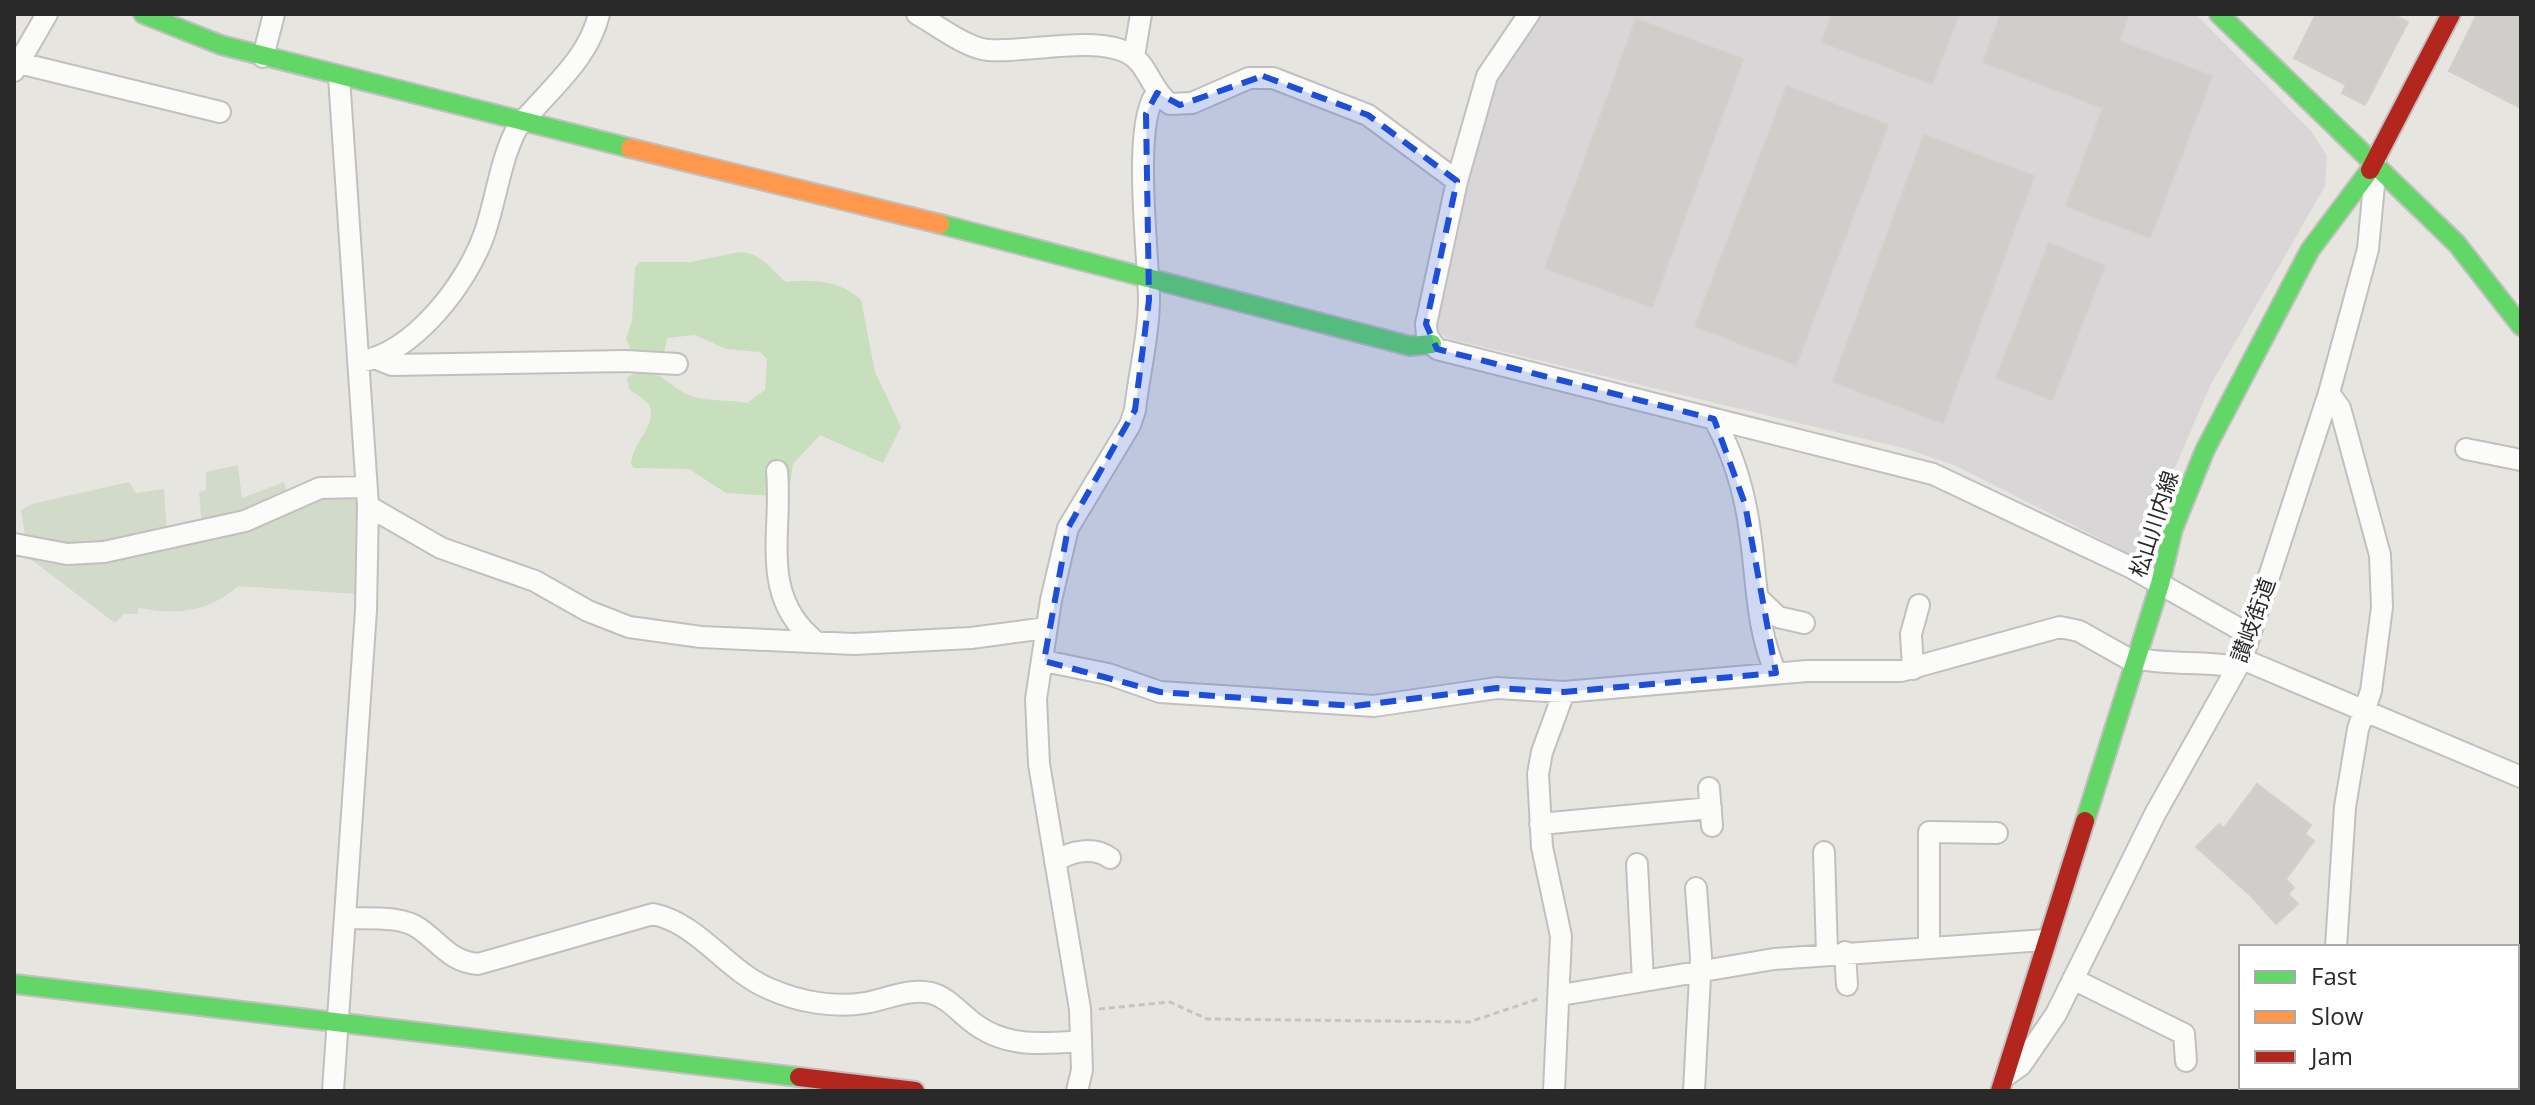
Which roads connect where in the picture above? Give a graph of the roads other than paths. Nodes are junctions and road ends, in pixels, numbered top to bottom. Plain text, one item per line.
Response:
1 (47, 14) edge
2 (274, 14) edge
3 (599, 14) edge
4 (917, 14) edge
5 (1141, 14) edge
6 (1529, 14) edge
7 (2219, 14) edge
8 (2451, 14) edge
9 (148, 15) edge
10 (1134, 56) junction
11 (263, 57) junction
12 (18, 59) edge
13 (339, 77) junction
14 (1157, 93) junction
15 (220, 112) dead end
16 (522, 122) junction
17 (2376, 163) junction
18 (1457, 181) junction
19 (1148, 278) junction
20 (2521, 326) edge
21 (1432, 344) junction
22 (368, 361) junction
23 (677, 364) dead end
24 (2329, 393) junction
25 (1714, 419) junction
26 (2466, 449) dead end
27 (2521, 460) edge
28 (777, 471) dead end
29 (367, 497) junction
30 (14, 544) edge
31 (2160, 584) junction
32 (1758, 598) junction
33 (1919, 605) dead end
34 (1804, 623) dead end
35 (1046, 628) junction
36 (2250, 635) junction
37 (815, 641) junction
38 (2134, 660) junction
39 (1044, 661) junction
40 (2239, 663) junction
41 (1913, 669) junction
42 (1777, 671) junction
43 (1564, 692) junction
44 (2363, 711) junction
45 (2521, 777) edge
46 (1711, 807) dead end
47 (1540, 824) junction
48 (1997, 833) dead end
49 (1824, 852) dead end
50 (1110, 858) dead end
51 (1055, 862) junction
52 (1637, 864) dead end
53 (1696, 888) dead end
54 (345, 918) junction
55 (2045, 940) junction
56 (2336, 945) edge
57 (1929, 946) junction
58 (1836, 953) junction
59 (1701, 971) junction
60 (2073, 979) junction
61 (1643, 981) junction
62 (14, 984) edge
63 (1847, 985) dead end
64 (1561, 995) junction
65 (337, 1021) junction
66 (1081, 1041) junction
67 (2186, 1061) dead end
68 (2002, 1085) edge
69 (333, 1091) edge
70 (915, 1091) edge
71 (1077, 1091) edge
72 (1554, 1091) edge
73 (1694, 1091) edge

1 - 12 street
2 - 11 street
3 - 16 street
4 - 10 street
5 - 10 street
6 - 18 street
7 - 17 street
8 - 17 street, 松山川内線
9 - 11 street
10 - 14 street
11 - 13 street
12 - 15 street
13 - 16 street
13 - 22 street
14 - 18 street
14 - 19 street
16 - 19 street
16 - 22 street
17 - 20 street
17 - 24 street, 讃岐街道
17 - 31 street, 松山川内線
18 - 21 street
19 - 21 street
19 - 35 street
21 - 25 street
22 - 23 street
22 - 29 street
24 - 36 street, 讃岐街道
24 - 44 street
25 - 31 street
25 - 32 street
26 - 27 street
28 - 37 street
29 - 30 street
29 - 37 street
29 - 54 street
31 - 36 street
31 - 38 street, 松山川内線
32 - 34 street
32 - 42 street
33 - 41 street
35 - 37 street
35 - 39 street
36 - 40 street, 讃岐街道
38 - 40 street
38 - 41 street
38 - 55 street, 松山川内線
39 - 43 street
39 - 51 street
40 - 44 street
40 - 60 street, 讃岐街道
41 - 42 street
42 - 43 street
43 - 47 street
44 - 45 street
44 - 56 street
46 - 47 street
47 - 64 street
48 - 57 street
49 - 58 street
50 - 51 street
51 - 66 street
52 - 61 street
53 - 59 street
54 - 65 street
54 - 66 street
55 - 57 street
55 - 68 street, 松山川内線
57 - 58 street
58 - 59 street
58 - 63 street
59 - 61 street
59 - 73 street
60 - 67 street
60 - 68 street, 讃岐街道
61 - 64 street
62 - 65 street
64 - 72 street
65 - 69 street
65 - 70 street
66 - 71 street

